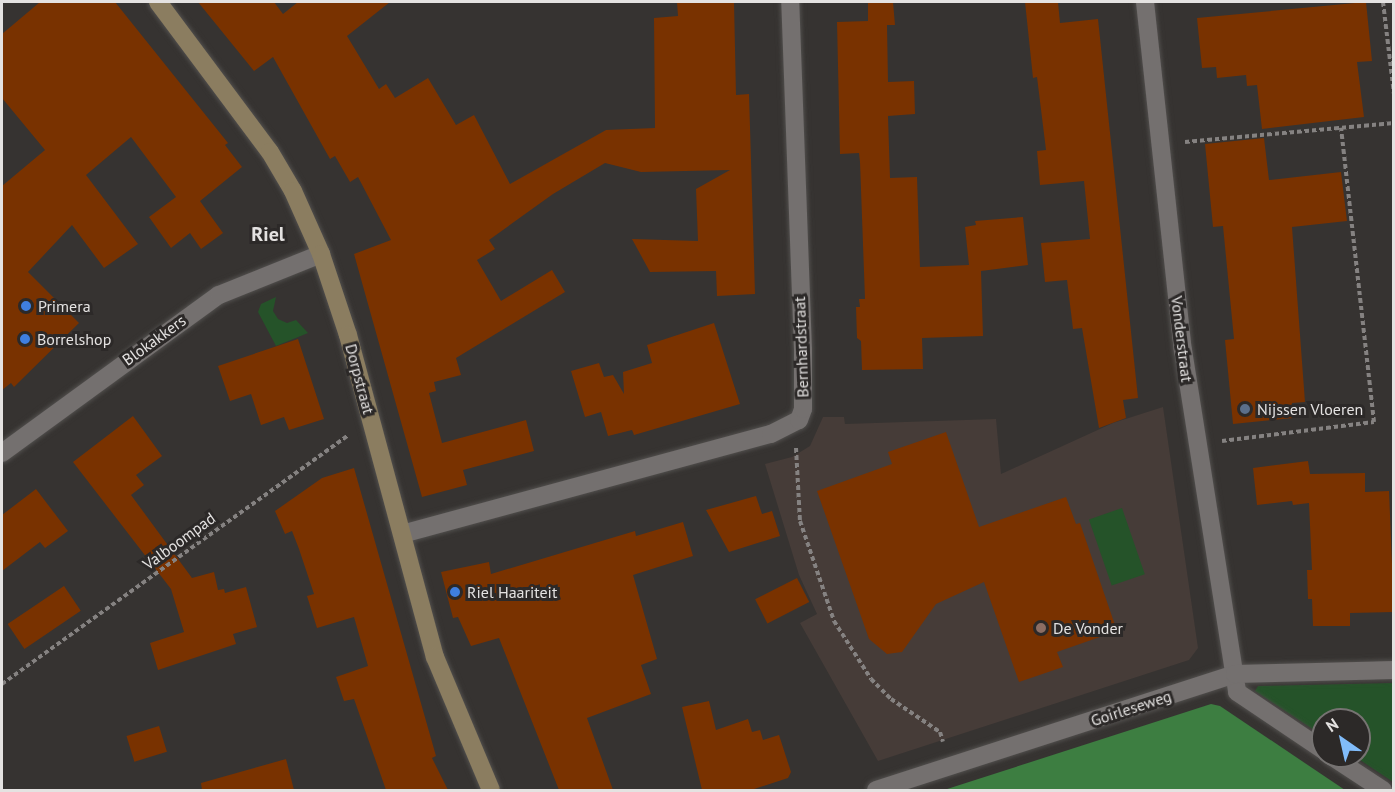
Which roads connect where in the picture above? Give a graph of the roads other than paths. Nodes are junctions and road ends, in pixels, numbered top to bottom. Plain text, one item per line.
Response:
1 (158, 2) edge
2 (790, 2) edge
3 (1145, 2) edge
4 (321, 254) junction
5 (2, 453) edge
6 (402, 534) junction
7 (1394, 670) edge
8 (1235, 674) junction
9 (1311, 742) edge
10 (1349, 768) edge
11 (491, 790) edge
12 (876, 790) edge
13 (1383, 790) edge

1 - 4 street, Dorpstraat
2 - 6 street, Bernhardstraat
3 - 8 street, Vonderstraat
4 - 5 street, Blokakkers
4 - 6 street, Dorpstraat
6 - 11 street, Dorpstraat
7 - 8 street, Goirleseweg
8 - 9 street, Vonderstraat
8 - 12 street, Goirleseweg
10 - 13 street

